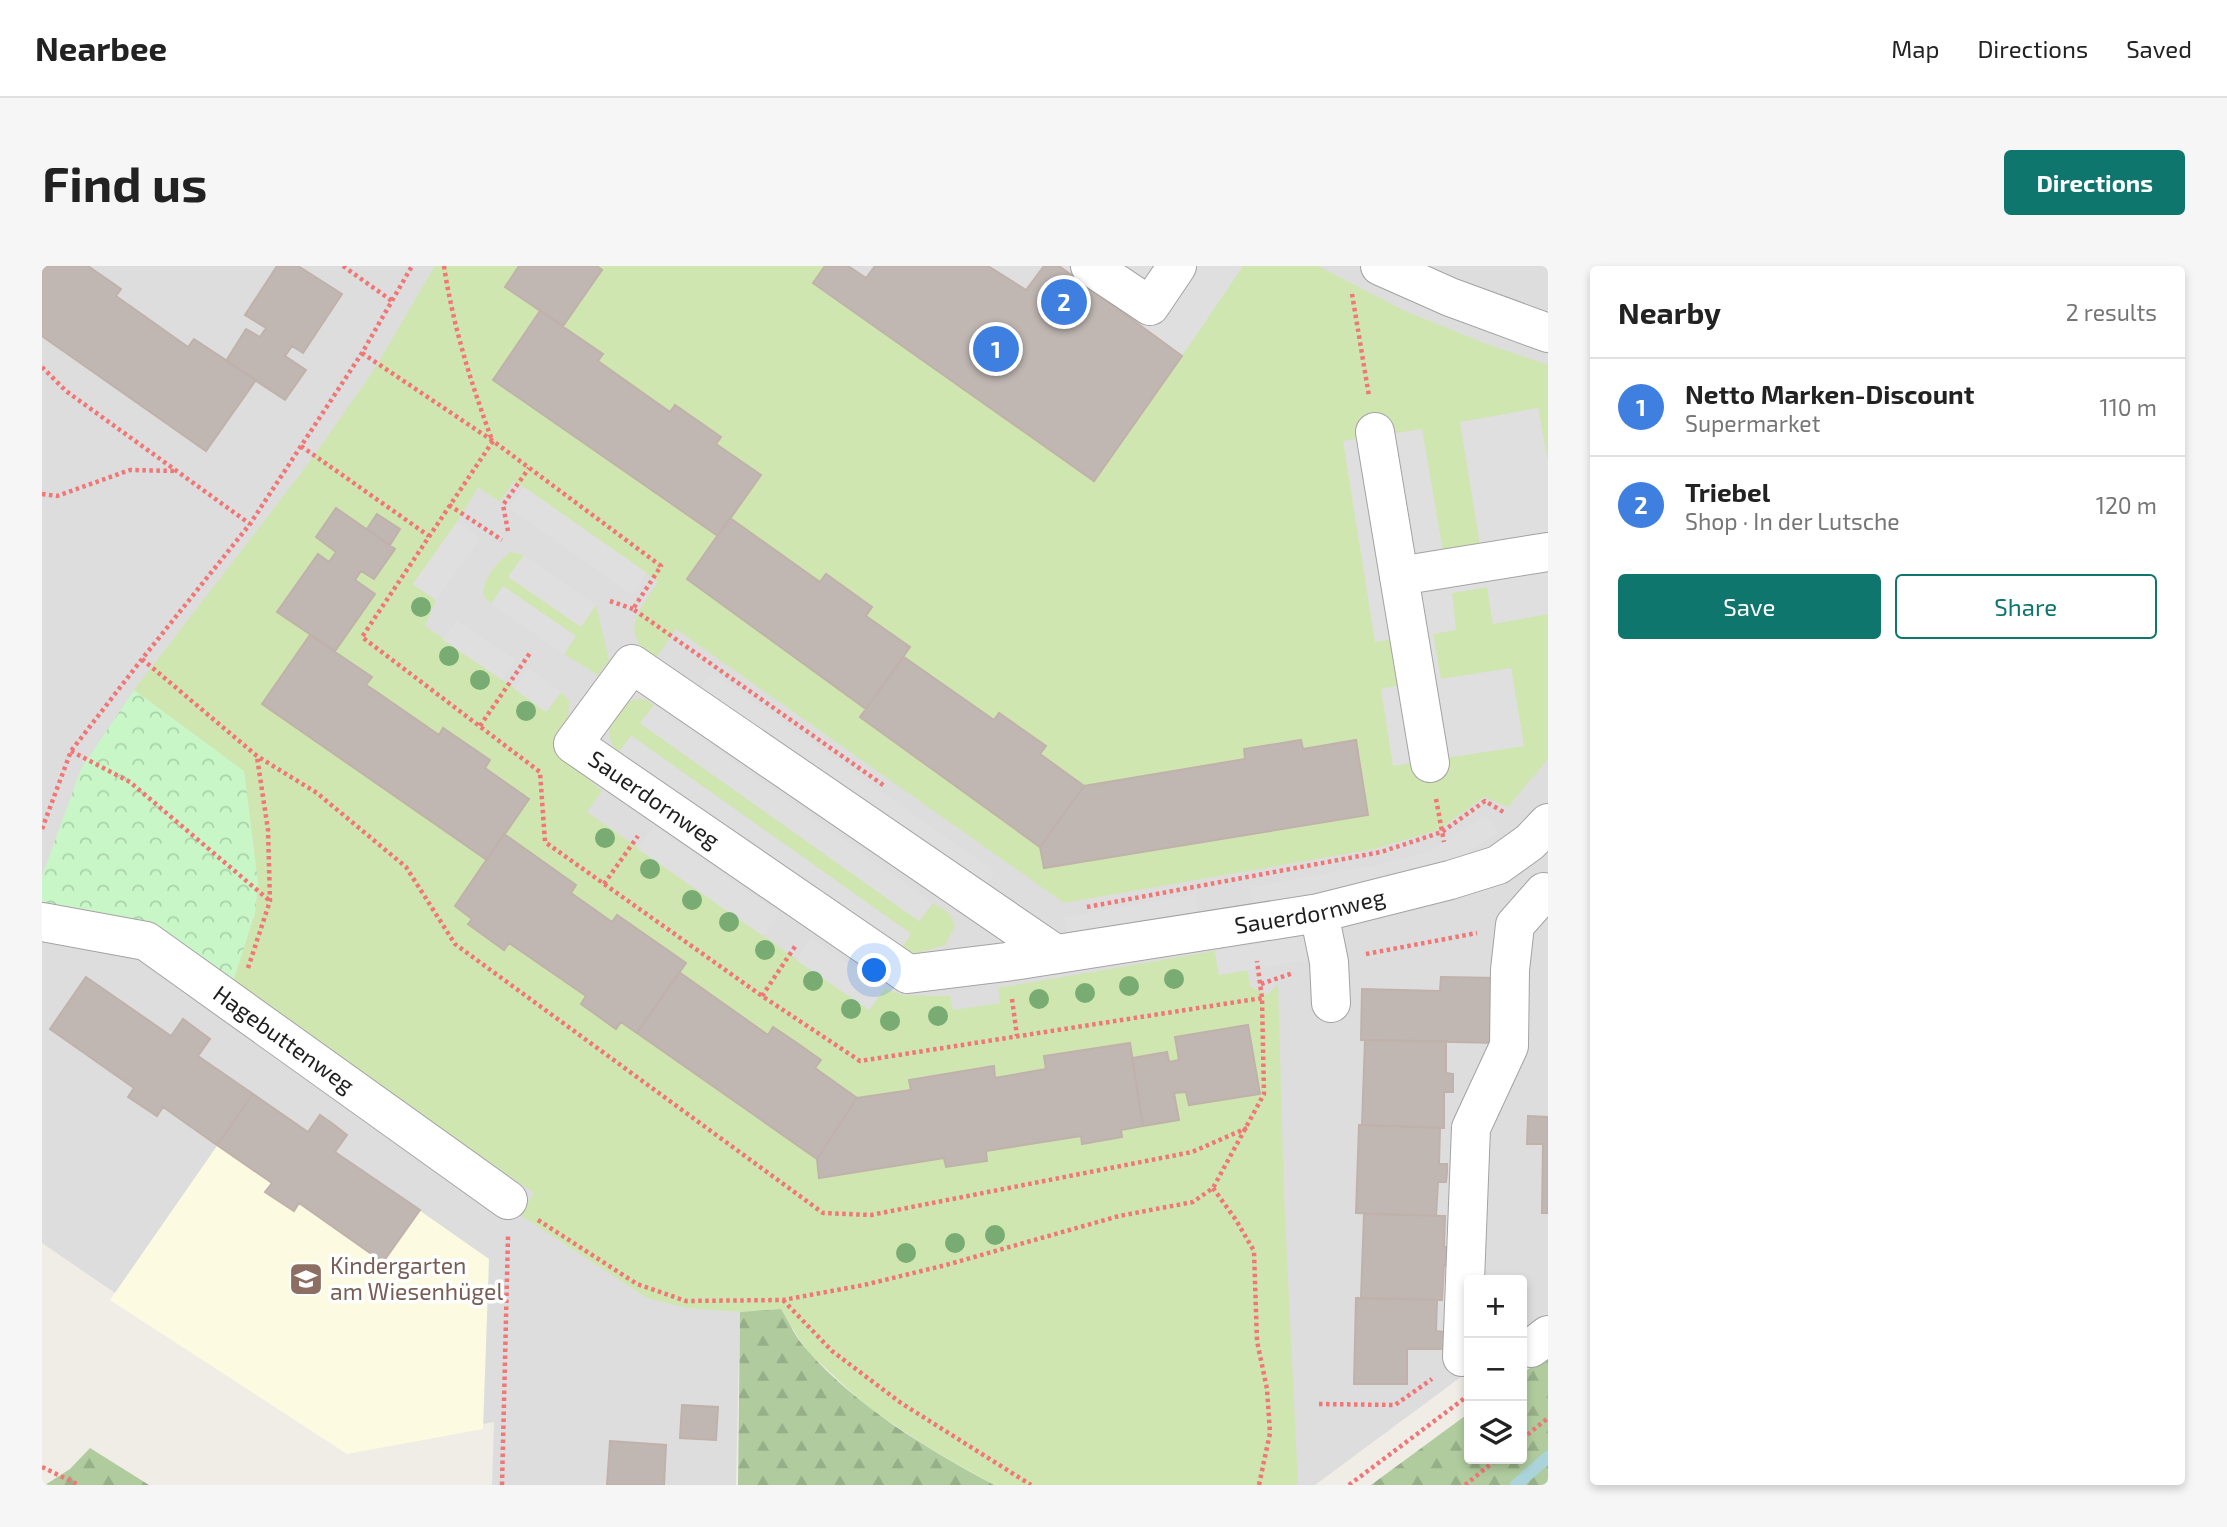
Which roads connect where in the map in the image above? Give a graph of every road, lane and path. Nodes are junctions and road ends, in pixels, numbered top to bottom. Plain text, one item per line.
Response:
1 (343, 266) edge
2 (412, 266) edge
3 (444, 266) edge
4 (1090, 266) edge
5 (1177, 266) edge
6 (1380, 266) edge
7 (392, 301) junction
8 (1357, 323) dead end
9 (1548, 333) edge
10 (362, 353) junction
11 (42, 367) edge
12 (1367, 385) dead end
13 (1375, 432) dead end
14 (493, 441) junction
15 (301, 446) junction
16 (529, 468) junction
17 (177, 471) junction
18 (42, 494) edge
19 (449, 505) dead end
20 (250, 524) junction
21 (508, 531) dead end
22 (429, 536) dead end
23 (502, 540) dead end
24 (1548, 552) edge
25 (1399, 576) junction
26 (610, 601) dead end
27 (633, 609) junction
28 (530, 653) dead end
29 (142, 659) junction
30 (480, 726) dead end
31 (71, 751) junction
32 (257, 756) junction
33 (1430, 763) dead end
34 (892, 791) dead end
35 (660, 804) junction
36 (42, 829) edge
37 (1540, 832) edge
38 (1242, 877) junction
39 (604, 884) dead end
40 (1546, 893) edge
41 (271, 901) junction
42 (1319, 913) junction
43 (42, 922) edge
44 (1250, 924) junction
45 (1515, 926) junction
46 (1050, 950) junction
47 (788, 957) dead end
48 (1329, 962) junction
49 (1261, 984) junction
50 (1010, 989) dead end
51 (762, 996) dead end
52 (234, 1002) junction
53 (1331, 1003) dead end
54 (1017, 1036) dead end
55 (1247, 1128) junction
56 (1213, 1188) junction
57 (508, 1200) junction
58 (783, 1300) junction
59 (1462, 1357) joint
60 (1464, 1398) edge
61 (1319, 1404) dead end
62 (1548, 1418) edge
63 (1527, 1435) edge
64 (1491, 1464) edge
65 (42, 1467) edge
66 (79, 1485) edge
67 (502, 1485) edge
68 (1031, 1485) edge
69 (1259, 1485) edge
70 (1349, 1485) edge
71 (1465, 1485) edge

1 - 7 path
2 - 7 path
3 - 14 path
4 - 5 street
6 - 9 street
7 - 10 path
8 - 12 path
10 - 14 path
10 - 15 path
11 - 17 path
13 - 25 street
14 - 16 path
15 - 20 path
15 - 22 path
16 - 21 path
16 - 27 path
17 - 18 path
17 - 20 path
19 - 23 path
20 - 29 path
24 - 25 street
25 - 33 street
26 - 27 path
27 - 34 path
28 - 30 path
29 - 31 path
29 - 32 path
31 - 36 path
31 - 41 path
32 - 41 path
32 - 55 path
35 - 39 path
35 - 46 street, Sauerdornweg
35 - 46 street, Sauerdornweg
37 - 38 path
37 - 40 street
37 - 42 street, Sauerdornweg
38 - 44 path
38 - 46 path
40 - 45 street
41 - 52 path
42 - 44 street, Sauerdornweg
42 - 48 street
43 - 52 street, Hagebuttenweg
44 - 46 street, Sauerdornweg
44 - 49 path
45 - 48 path
45 - 59 street
47 - 51 path
48 - 49 path
48 - 53 street
49 - 55 path
50 - 54 path
52 - 57 street, Hagebuttenweg
55 - 56 path
56 - 58 path
56 - 69 path
57 - 58 path
57 - 67 path
58 - 68 path
59 - 61 path
60 - 70 path
62 - 63 path
64 - 71 path
65 - 66 path

